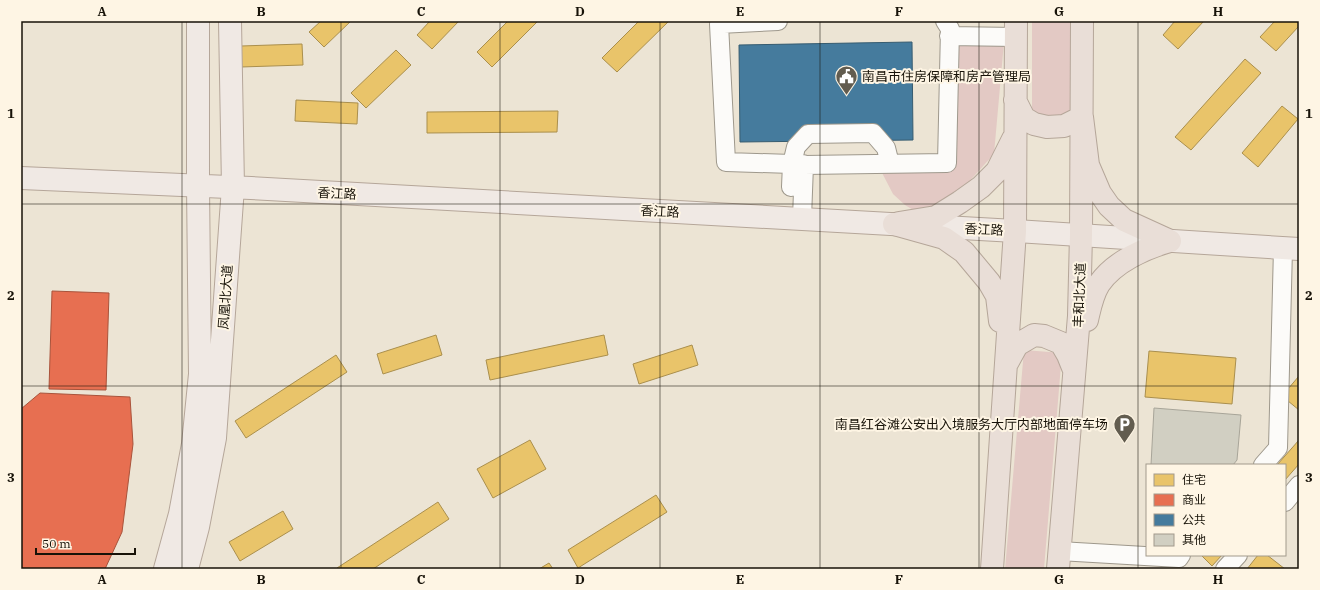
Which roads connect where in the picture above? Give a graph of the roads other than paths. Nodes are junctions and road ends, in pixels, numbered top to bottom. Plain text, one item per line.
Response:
1 (198, 21) edge
2 (230, 21) edge
3 (778, 21) edge
4 (1082, 21) edge
5 (948, 29) edge
6 (1016, 29) edge
7 (1015, 100) junction
8 (1082, 117) junction
9 (1015, 134) junction
10 (798, 164) junction
11 (890, 164) junction
12 (21, 178) edge
13 (198, 185) junction
14 (233, 187) junction
15 (795, 218) junction
16 (894, 224) junction
17 (1015, 230) junction
18 (1082, 235) junction
19 (1170, 241) junction
20 (1291, 249) edge
21 (1006, 366) junction
22 (1075, 373) junction
23 (1264, 464) edge
24 (1299, 485) edge
25 (1286, 501) edge
26 (1181, 556) edge
27 (1237, 556) edge
28 (1058, 560) edge
29 (1102, 561) edge
30 (165, 569) edge
31 (187, 569) edge
32 (992, 569) edge
33 (1225, 569) edge

1 - 13 main road, 凤凰北大道
2 - 14 main road, 凤凰北大道
3 - 10 street
4 - 8 highway, 丰和北大道
5 - 6 street
5 - 11 street
6 - 7 highway
7 - 8 highway
7 - 9 highway
8 - 18 highway, 丰和北大道
8 - 19 highway
9 - 16 highway
9 - 17 highway
10 - 11 street
10 - 11 street
10 - 15 street
12 - 13 main road, 香江路
13 - 14 main road, 香江路
13 - 30 main road, 凤凰北大道
14 - 15 main road, 香江路
14 - 31 main road, 凤凰北大道
15 - 16 main road, 香江路
16 - 17 main road, 香江路
16 - 21 highway
17 - 18 main road, 香江路
17 - 21 highway
18 - 19 main road, 香江路
18 - 22 highway, 丰和北大道
19 - 20 main road, 香江路
19 - 22 highway
20 - 23 street
21 - 22 highway
21 - 32 highway
22 - 28 highway, 丰和北大道
24 - 25 street
26 - 29 street
27 - 33 street
28 - 29 street

